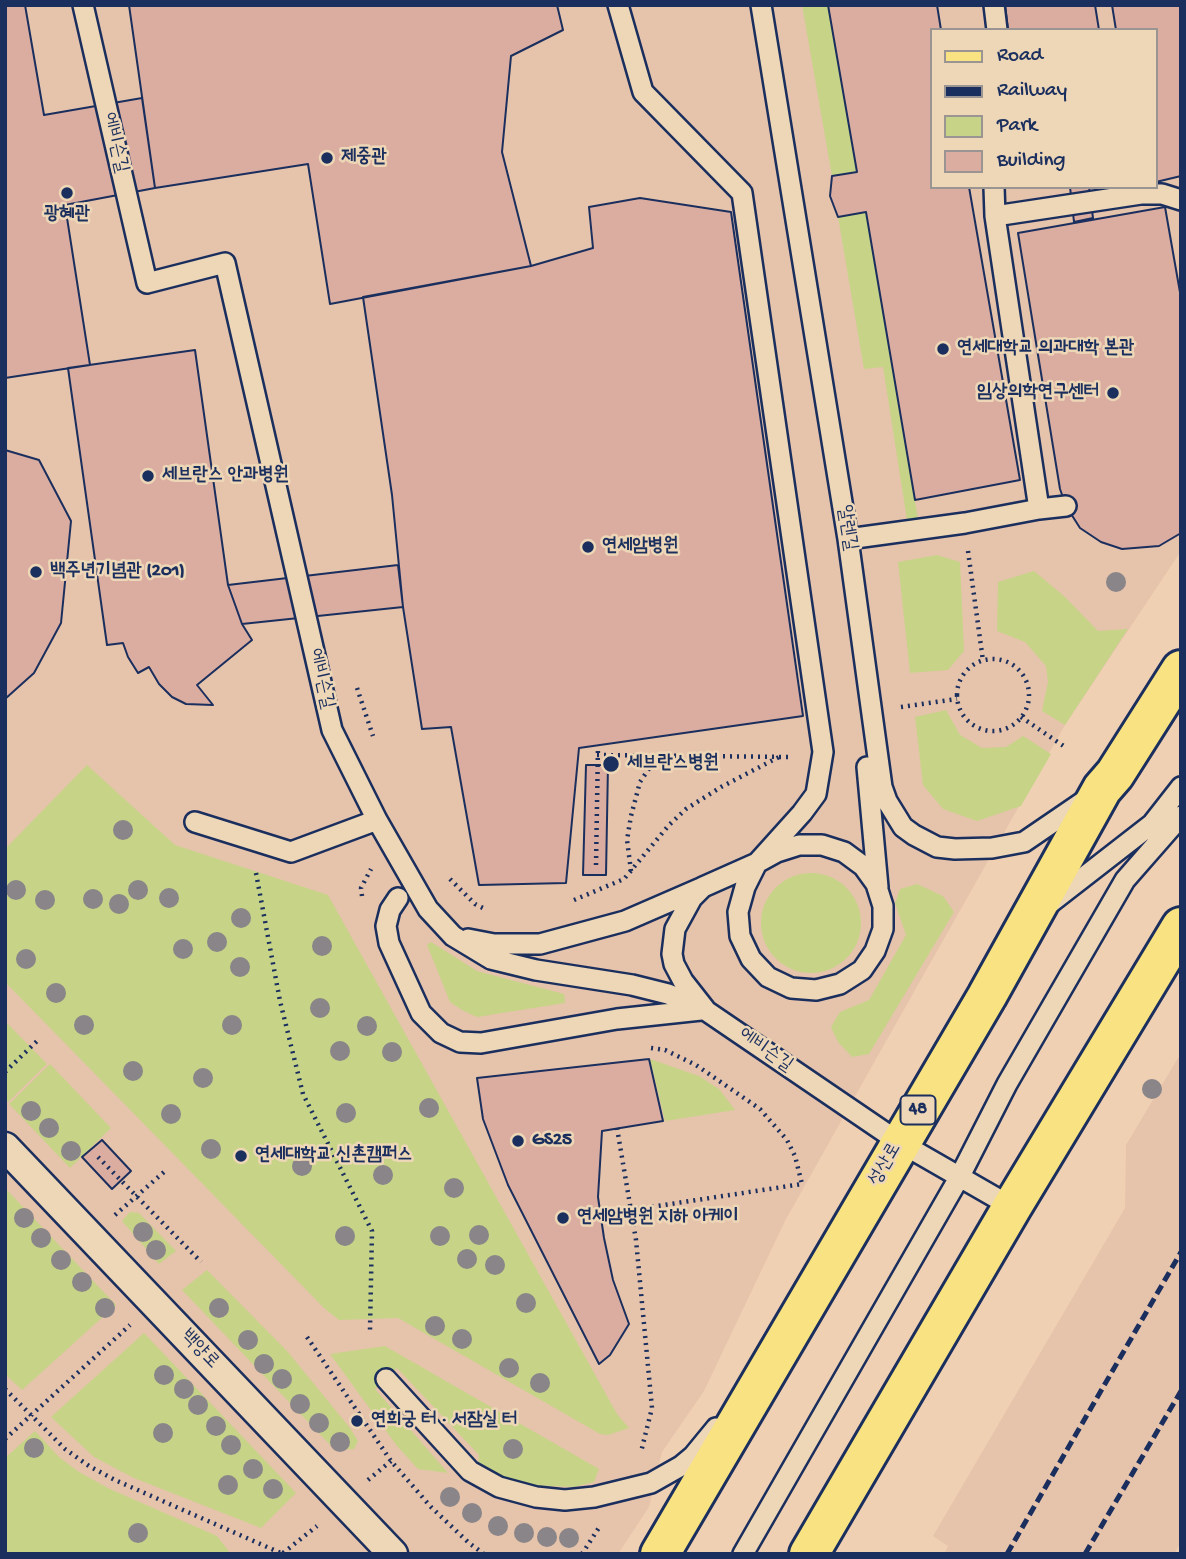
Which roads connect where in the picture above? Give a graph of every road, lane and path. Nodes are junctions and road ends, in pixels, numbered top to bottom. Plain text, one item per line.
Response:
1 (83, 5) edge
2 (618, 5) edge
3 (761, 5) edge
4 (994, 5) edge
5 (997, 28) edge
6 (994, 189) edge
7 (1181, 200) edge
8 (995, 216) junction
9 (1066, 506) dead end
10 (1039, 509) junction
11 (965, 523) junction
12 (848, 539) junction
13 (983, 661) junction
14 (1181, 670) edge
15 (353, 677) dead end
16 (957, 699) junction
17 (915, 705) dead end
18 (872, 711) junction
19 (1021, 717) junction
20 (375, 741) dead end
21 (598, 746) dead end
22 (1065, 747) dead end
23 (597, 755) junction
24 (656, 757) junction
25 (779, 757) junction
26 (791, 757) dead end
27 (1181, 787) edge
28 (1102, 789) junction
29 (1181, 816) edge
30 (377, 820) junction
31 (195, 822) dead end
32 (246, 838) junction
33 (757, 863) junction
34 (596, 865) dead end
35 (443, 869) dead end
36 (631, 871) junction
37 (703, 887) junction
38 (878, 891) junction
39 (398, 898) dead end
40 (564, 904) dead end
41 (496, 915) dead end
42 (1028, 920) junction
43 (1181, 927) edge
44 (453, 936) junction
45 (705, 1010) junction
46 (37, 1041) dead end
47 (5, 1072) edge
48 (617, 1128) dead end
49 (899, 1142) junction
50 (5, 1147) edge
51 (98, 1157) dead end
52 (164, 1172) dead end
53 (960, 1176) junction
54 (802, 1184) dead end
55 (136, 1196) junction
56 (1012, 1206) junction
57 (631, 1210) junction
58 (91, 1237) junction
59 (201, 1262) dead end
60 (154, 1303) junction
61 (370, 1331) dead end
62 (307, 1337) dead end
63 (777, 1354) junction
64 (386, 1379) dead end
65 (5, 1389) edge
66 (30, 1416) junction
67 (5, 1439) edge
68 (639, 1460) dead end
69 (344, 1501) junction
70 (605, 1519) dead end
71 (283, 1554) edge
72 (393, 1554) edge
73 (484, 1554) edge
74 (582, 1554) edge
75 (660, 1554) edge
76 (743, 1554) edge
77 (809, 1554) edge

1 - 30 lane, 에비슨길
2 - 33 lane
3 - 12 lane, 알렌길
4 - 5 lane
6 - 8 lane
7 - 8 lane
8 - 10 lane
9 - 10 lane
10 - 11 lane
11 - 12 lane
11 - 13 path
12 - 18 lane, 알렌길
13 - 16 path
13 - 19 path
14 - 28 main road, 성산로 / 48
15 - 20 path
16 - 17 path
16 - 19 path
18 - 28 lane, 알렌길
18 - 38 lane
19 - 22 path
21 - 23 path
23 - 24 path
23 - 34 path
24 - 25 path
24 - 36 path
25 - 26 path
25 - 36 path
27 - 42 lane
28 - 42 main road, 성산로 / 48
29 - 53 lane
30 - 32 lane
30 - 44 lane, 에비슨길
31 - 32 lane
32 - 61 path
33 - 37 lane
33 - 38 lane
33 - 38 lane
35 - 41 path
36 - 40 path
37 - 44 lane
37 - 45 lane
39 - 45 lane
42 - 49 main road, 성산로 / 48
43 - 56 main road
44 - 45 lane, 에비슨길
45 - 49 lane, 에비슨길
46 - 47 path
48 - 57 path
49 - 53 lane, 에비슨길
49 - 63 main road, 성산로 / 48
50 - 58 street, 백양로
51 - 55 path
52 - 55 path
53 - 56 lane, 에비슨길
53 - 76 lane
54 - 57 path
55 - 58 path
55 - 59 path
56 - 77 main road
57 - 68 path
58 - 60 street, 백양로
60 - 66 path
60 - 69 street, 백양로
62 - 73 path
63 - 64 lane
63 - 75 main road, 성산로 / 48
65 - 66 path
66 - 67 path
66 - 71 path
69 - 71 path
69 - 72 street, 백양로
70 - 74 path

